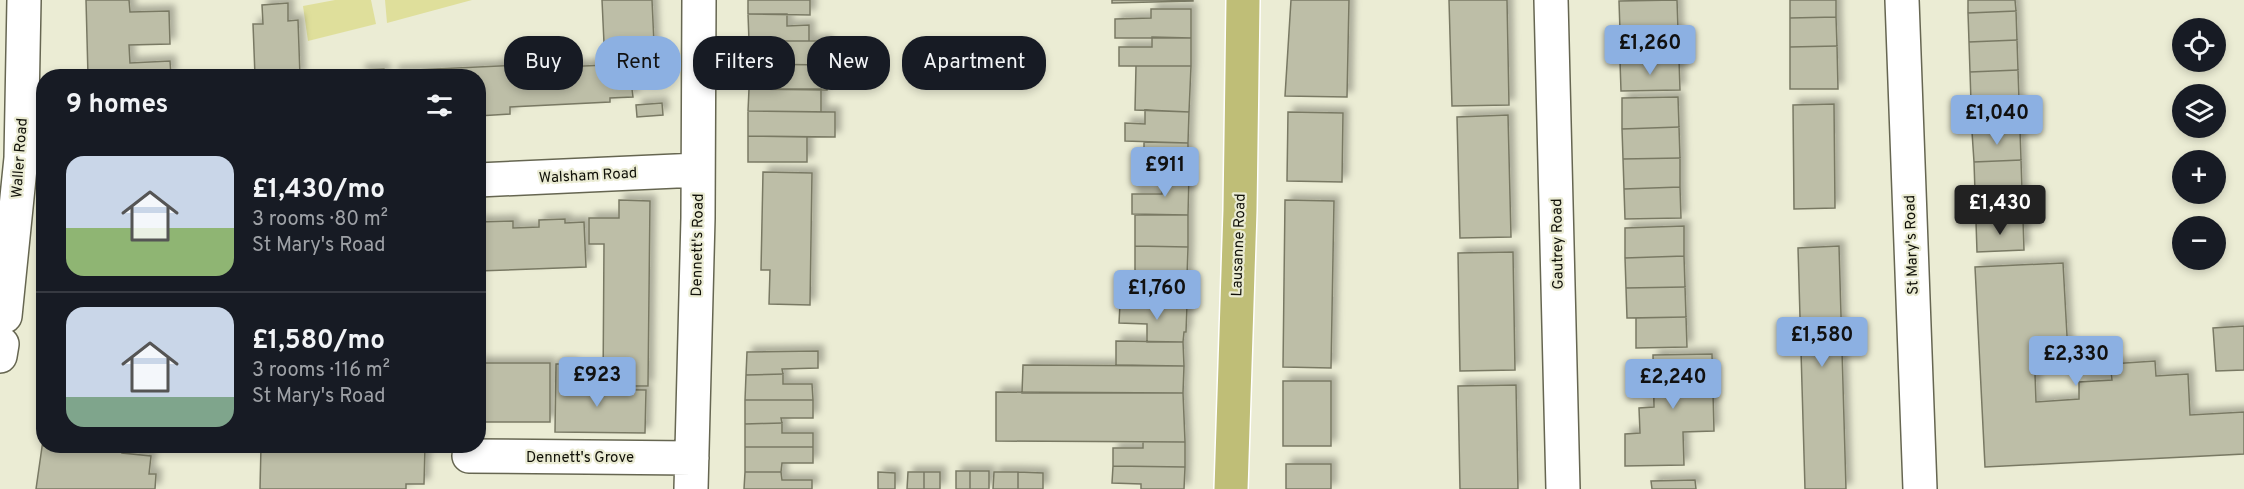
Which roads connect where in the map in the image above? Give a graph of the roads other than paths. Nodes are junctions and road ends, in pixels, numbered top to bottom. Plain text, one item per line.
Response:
1 (24, 0) edge
2 (699, 0) edge
3 (1243, 0) edge
4 (1551, 0) edge
5 (1902, 0) edge
6 (698, 170) junction
7 (486, 180) edge
8 (2, 339) edge
9 (469, 456) dead end
10 (691, 473) edge
11 (1231, 489) edge
12 (1563, 489) edge
13 (1920, 489) edge

1 - 8 street, Waller Road
2 - 6 street, Dennett's Road
3 - 11 main road, Lausanne Road
4 - 12 street, Gautrey Road
5 - 13 street, St Mary's Road
6 - 7 street, Walsham Road
6 - 10 street, Dennett's Road
9 - 10 street, Dennett's Grove

